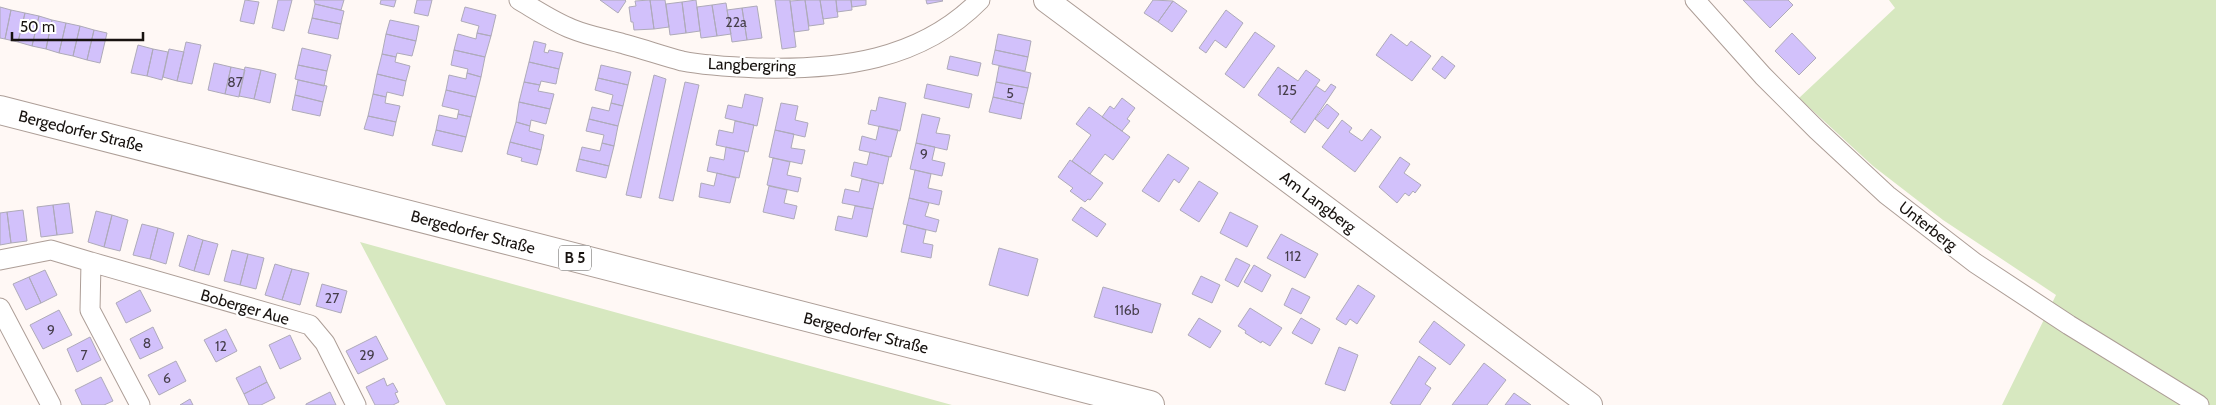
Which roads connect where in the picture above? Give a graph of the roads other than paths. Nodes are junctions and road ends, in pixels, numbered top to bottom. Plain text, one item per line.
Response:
1 (519, 0) edge
2 (980, 0) edge
3 (1046, 0) edge
4 (1695, 0) edge
5 (0, 110) edge
6 (0, 260) edge
7 (92, 262) junction
8 (0, 308) edge
9 (50, 405) edge
10 (140, 405) edge
11 (356, 405) edge
12 (1150, 405) edge
13 (1590, 405) edge
14 (2199, 405) edge

1 - 2 street, Langbergring
3 - 13 street, Am Langberg
4 - 14 street, Unterberg
5 - 12 main road, Bergedorfer Straße / B 5
6 - 7 street, Boberger Aue
7 - 10 street
7 - 11 street, Boberger Aue
8 - 9 street

